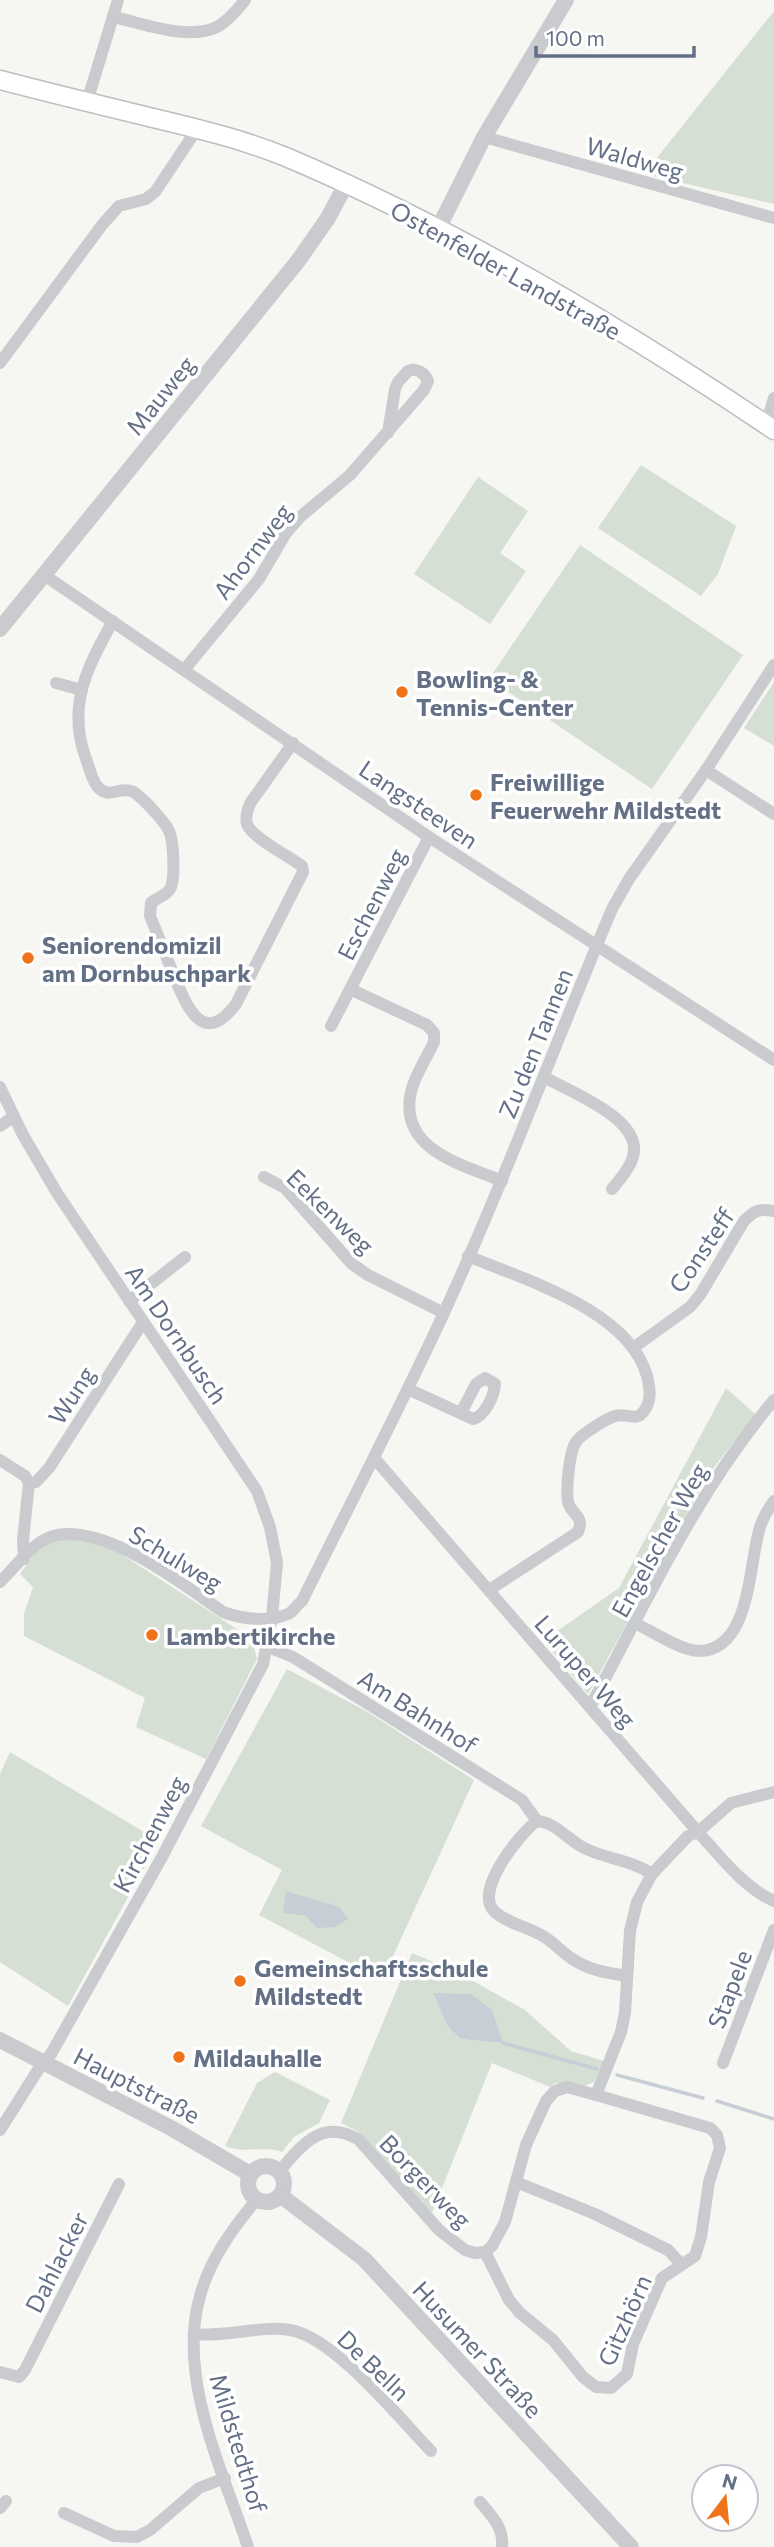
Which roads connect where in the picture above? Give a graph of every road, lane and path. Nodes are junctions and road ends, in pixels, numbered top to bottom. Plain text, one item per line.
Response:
1 (118, 0) edge
2 (245, 0) edge
3 (566, 0) edge
4 (113, 17) junction
5 (0, 80) edge
6 (87, 102) junction
7 (197, 129) junction
8 (485, 137) junction
9 (346, 184) junction
10 (774, 218) edge
11 (439, 228) junction
12 (0, 363) edge
13 (774, 398) edge
14 (769, 426) edge
15 (388, 433) junction
16 (44, 575) junction
17 (113, 621) junction
18 (0, 629) edge
19 (774, 665) edge
20 (184, 670) junction
21 (56, 683) dead end
22 (82, 690) junction
23 (293, 744) junction
24 (706, 770) junction
25 (774, 814) edge
26 (429, 837) junction
27 (596, 947) junction
28 (350, 989) junction
29 (331, 1026) dead end
30 (774, 1060) edge
31 (544, 1077) junction
32 (0, 1087) edge
33 (14, 1116) junction
34 (0, 1126) edge
35 (264, 1177) dead end
36 (502, 1181) junction
37 (612, 1189) dead end
38 (774, 1211) edge
39 (468, 1256) junction
40 (185, 1257) dead end
41 (129, 1301) junction
42 (444, 1313) junction
43 (143, 1322) junction
44 (633, 1348) junction
45 (408, 1389) junction
46 (774, 1400) edge
47 (461, 1413) dead end
48 (375, 1459) junction
49 (0, 1460) edge
50 (29, 1483) junction
51 (774, 1501) edge
52 (24, 1559) junction
53 (0, 1583) edge
54 (489, 1590) junction
55 (272, 1617) junction
56 (635, 1623) junction
57 (268, 1647) junction
58 (590, 1707) junction
59 (774, 1792) edge
60 (537, 1821) junction
61 (698, 1832) junction
62 (652, 1874) junction
63 (774, 1901) edge
64 (774, 1930) edge
65 (627, 1976) junction
66 (0, 2040) edge
67 (43, 2062) junction
68 (723, 2063) dead end
69 (596, 2095) junction
70 (0, 2130) edge
71 (279, 2172) junction
72 (250, 2174) junction
73 (516, 2182) junction
74 (119, 2184) dead end
75 (280, 2195) junction
76 (257, 2199) junction
77 (485, 2252) junction
78 (681, 2264) junction
79 (194, 2333) junction
80 (0, 2372) edge
81 (430, 2451) dead end
82 (225, 2478) junction
83 (480, 2502) dead end
84 (64, 2513) dead end
85 (248, 2547) edge
86 (502, 2547) edge
87 (631, 2547) edge

1 - 4 street
2 - 4 street
3 - 8 street
4 - 6 street
5 - 6 main road, Ostenfelder Landstraße
6 - 7 main road, Ostenfelder Landstraße
7 - 9 main road, Ostenfelder Landstraße
7 - 12 street
8 - 10 street, Waldweg
8 - 11 street
9 - 11 main road, Ostenfelder Landstraße
9 - 16 street, Mauweg
11 - 14 main road, Ostenfelder Landstraße
13 - 14 street
15 - 15 street, Ahornweg
15 - 20 street, Ahornweg
16 - 17 street, Langsteeven
16 - 18 street, Mauweg
17 - 20 street, Langsteeven
17 - 22 street
19 - 24 street, Zu den Tannen
20 - 23 street, Langsteeven
21 - 22 street
22 - 23 street
23 - 26 street, Langsteeven
24 - 25 street
24 - 27 street, Zu den Tannen
26 - 27 street, Langsteeven
26 - 28 street, Eschenweg
27 - 30 street, Langsteeven
27 - 31 street, Zu den Tannen
28 - 29 street, Eschenweg
28 - 36 street, Eschenweg
31 - 36 street, Zu den Tannen
31 - 37 street
32 - 33 street, Am Dornbusch
33 - 34 street
33 - 41 street, Am Dornbusch
35 - 42 street, Eekenweg
36 - 39 street, Zu den Tannen
38 - 44 street, Consteff
39 - 42 street, Zu den Tannen
39 - 44 street
40 - 41 street
41 - 43 street, Am Dornbusch
42 - 45 street, Zu den Tannen
43 - 50 street, Wung
43 - 55 street, Am Dornbusch
44 - 54 street
45 - 47 street
45 - 48 street, Zu den Tannen
46 - 56 street, Engelscher Weg
48 - 54 street, Luruper Weg
48 - 55 street
49 - 50 street
50 - 52 street
51 - 56 street
52 - 53 street, Schulweg
52 - 55 street, Schulweg
54 - 58 street, Luruper Weg
55 - 57 street, Kirchenweg
56 - 58 street, Engelscher Weg
57 - 60 street, Am Bahnhof
57 - 67 street, Kirchenweg
58 - 61 street, Luruper Weg
59 - 61 street
60 - 62 street
60 - 65 street
61 - 62 street
61 - 63 street, Luruper Weg
62 - 65 street
64 - 68 street, Stapele
65 - 69 street
66 - 67 street, Hauptstraße
67 - 70 street, Kirchenweg
67 - 72 street, Hauptstraße
69 - 73 street, Borgerweg
69 - 78 street, Gitzhörn
71 - 72 street
71 - 75 street
71 - 77 street, Borgerweg
72 - 76 street
73 - 77 street, Borgerweg
73 - 78 street
74 - 80 street, Dahlacker
75 - 76 street
75 - 87 street, Husumer Straße
76 - 79 street, Mildstedthof
77 - 78 street, Gitzhörn
79 - 81 street, De Belln
79 - 82 street, Mildstedthof
82 - 84 street
82 - 85 street, Mildstedthof
83 - 86 street

